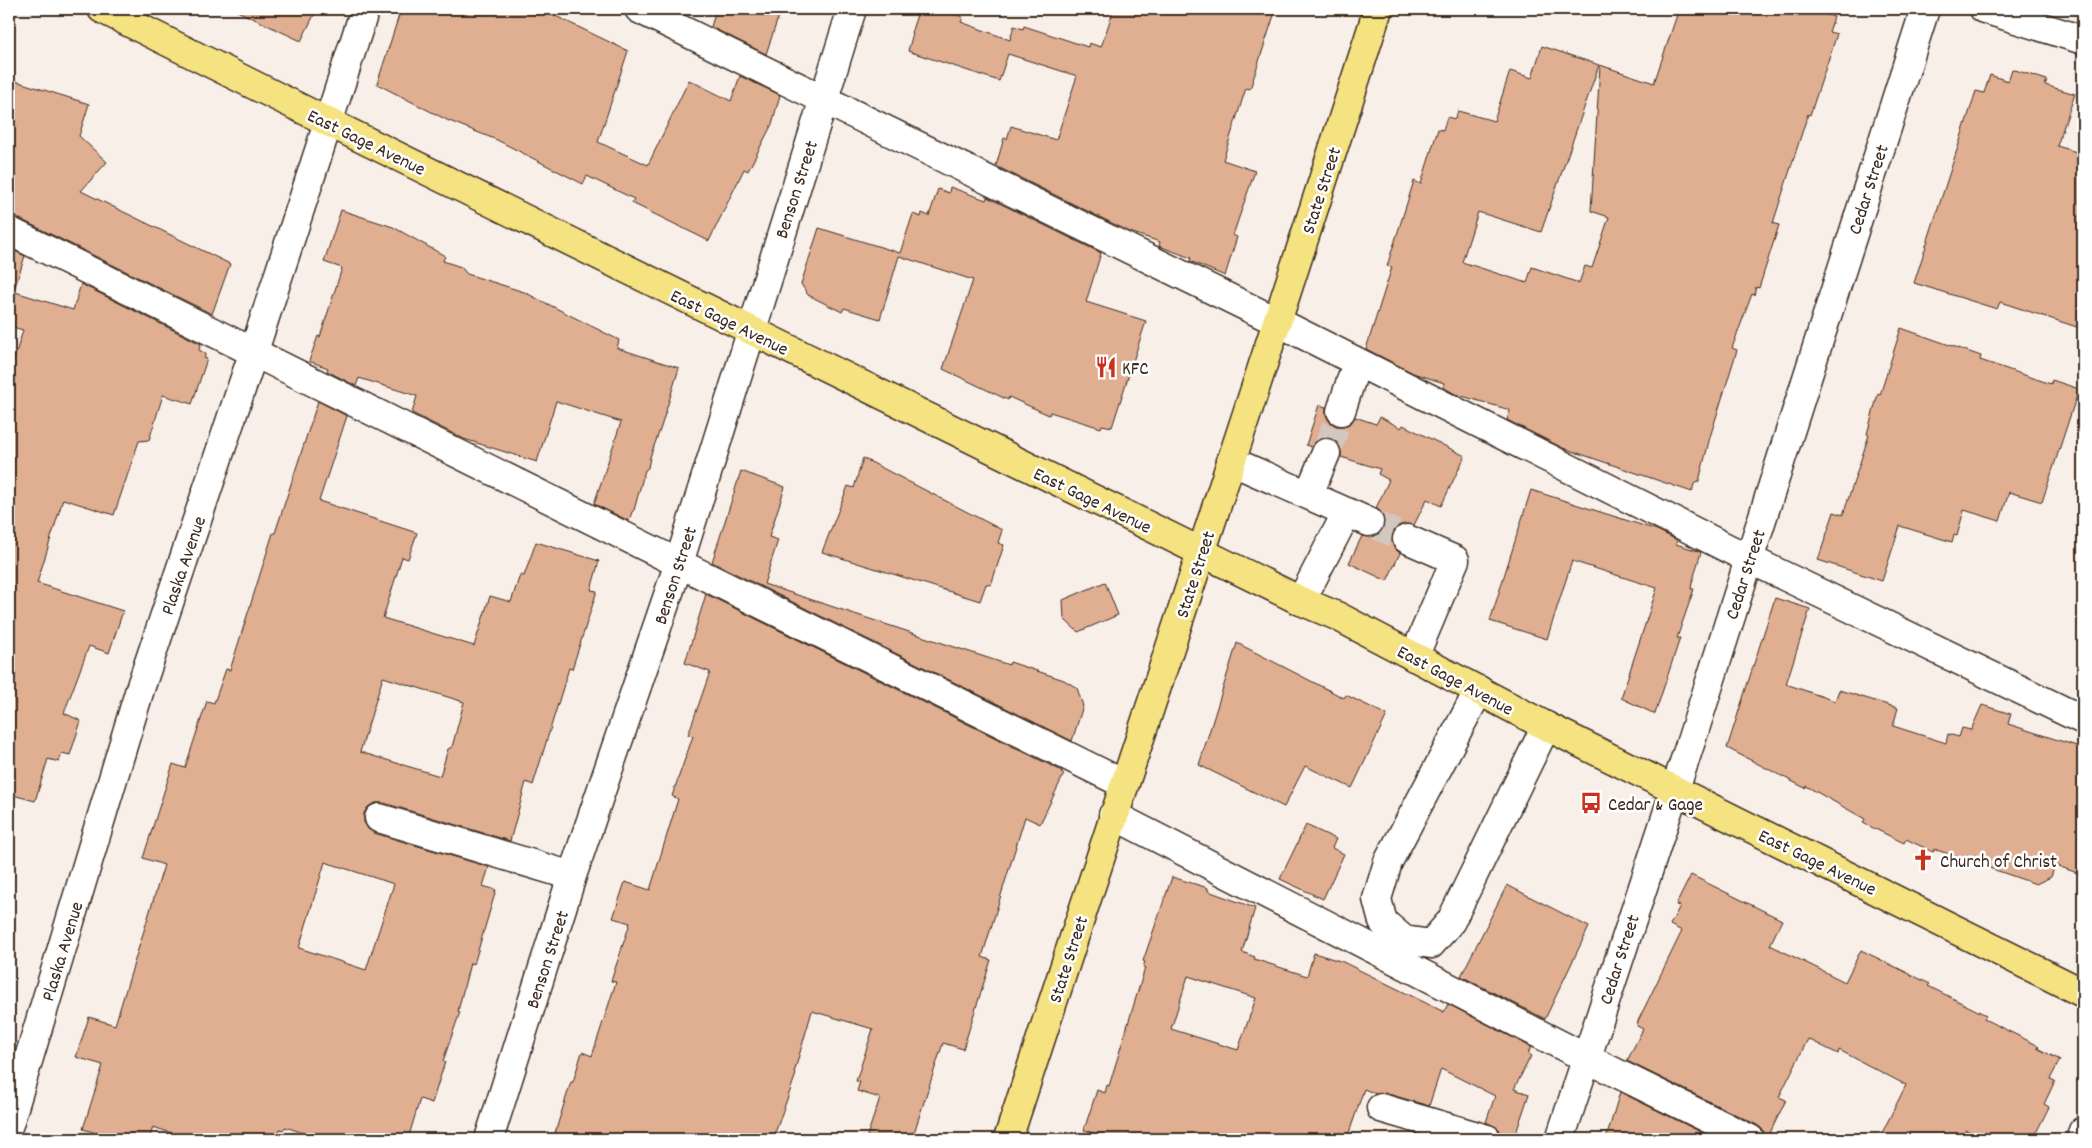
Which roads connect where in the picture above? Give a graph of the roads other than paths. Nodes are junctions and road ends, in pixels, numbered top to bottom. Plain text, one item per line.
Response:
1 (102, 9) edge
2 (365, 9) edge
3 (639, 9) edge
4 (852, 9) edge
5 (1378, 9) edge
6 (1925, 9) edge
7 (1984, 9) edge
8 (2083, 40) edge
9 (823, 100) junction
10 (328, 122) junction
11 (9, 231) edge
12 (1278, 322) junction
13 (750, 331) junction
14 (253, 354) junction
15 (1356, 362) junction
16 (1341, 411) tunnel mouth
17 (1326, 452) tunnel mouth
18 (1231, 461) junction
19 (1309, 494) junction
20 (1407, 538) tunnel mouth
21 (1201, 552) junction
22 (1748, 559) junction
23 (679, 563) junction
24 (1301, 601) junction
25 (1414, 657) junction
26 (1479, 690) junction
27 (2083, 720) edge
28 (1546, 726) junction
29 (1124, 784) junction
30 (1674, 790) junction
31 (1113, 815) junction
32 (379, 818) dead end
33 (572, 876) junction
34 (2083, 993) edge
35 (1586, 1058) junction
36 (1381, 1108) dead end
37 (9, 1124) edge
38 (2083, 1131) edge
39 (489, 1139) edge
40 (1008, 1139) edge
41 (1487, 1139) edge
42 (1560, 1139) edge
43 (1750, 1139) edge
44 (2080, 1139) edge

1 - 10 main road, East Gage Avenue
2 - 10 street, Plaska Avenue
3 - 9 street
4 - 9 street, Benson Street
5 - 12 main road, State Street
6 - 22 street, Cedar Street
7 - 8 street
9 - 12 street
9 - 13 street, Benson Street
10 - 13 main road, East Gage Avenue
10 - 14 street, Plaska Avenue
11 - 14 street
12 - 15 street
12 - 18 main road, State Street
13 - 21 main road, East Gage Avenue
13 - 23 street, Benson Street
14 - 23 street
14 - 37 street, Plaska Avenue
15 - 16 street
15 - 22 street
17 - 19 street
18 - 19 street
18 - 21 main road, State Street
19 - 24 street
20 - 25 street
21 - 24 main road, East Gage Avenue
21 - 29 main road, State Street
22 - 27 street
22 - 30 street, Cedar Street
23 - 29 street
23 - 33 street, Benson Street
24 - 25 main road, East Gage Avenue
25 - 26 main road, East Gage Avenue
26 - 28 main road, East Gage Avenue
26 - 28 street
28 - 30 main road, East Gage Avenue
29 - 31 main road, State Street
30 - 34 main road, East Gage Avenue
30 - 35 street, Cedar Street
31 - 35 street
31 - 40 main road, State Street
32 - 33 street
33 - 39 street, Benson Street
35 - 42 street, Cedar Street
35 - 43 street
36 - 41 street
38 - 44 street

